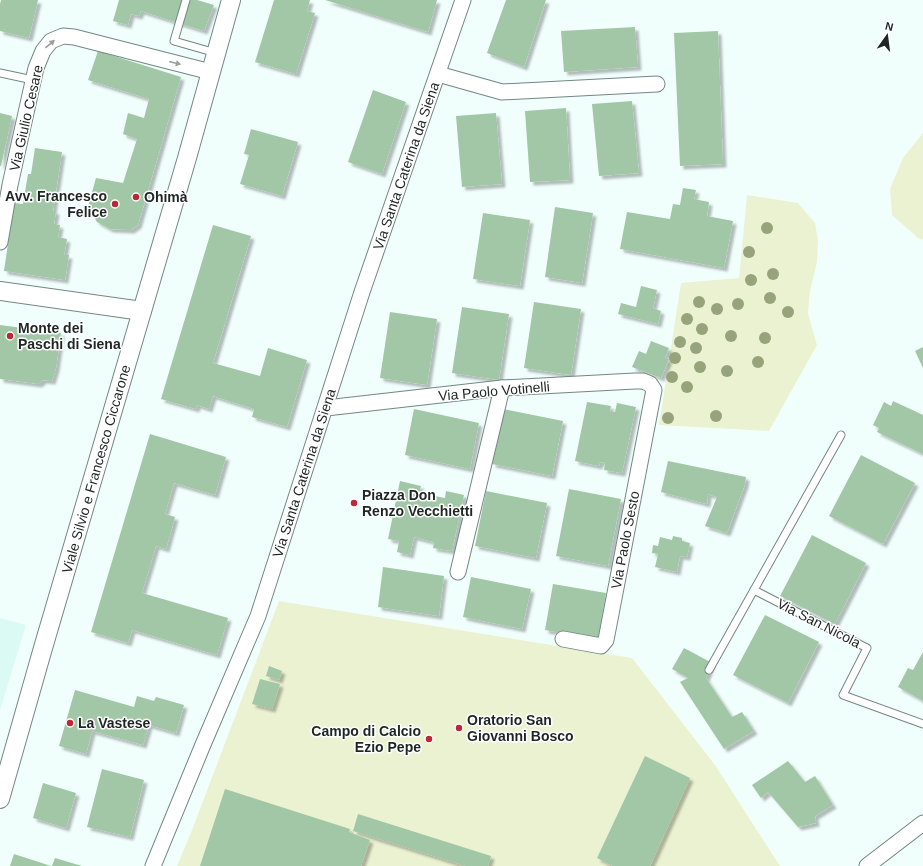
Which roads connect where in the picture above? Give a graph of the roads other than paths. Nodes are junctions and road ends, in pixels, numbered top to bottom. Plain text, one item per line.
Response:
1 (186, 0) edge
2 (231, 0) edge
3 (463, 0) edge
4 (216, 53) junction
5 (0, 72) edge
6 (211, 72) junction
7 (438, 74) junction
8 (33, 80) junction
9 (657, 84) dead end
10 (0, 242) edge
11 (0, 291) edge
12 (142, 311) junction
13 (502, 388) junction
14 (653, 395) joint
15 (326, 408) junction
16 (841, 435) dead end
17 (458, 572) dead end
18 (754, 590) junction
19 (563, 639) dead end
20 (709, 670) dead end
21 (923, 724) edge
22 (0, 799) edge
23 (923, 823) edge
24 (153, 866) edge
25 (867, 866) edge

1 - 4 lane
2 - 4 street, Viale Silvio e Francesco Ciccarone
3 - 7 street, Via Santa Caterina da Siena
4 - 6 street, Viale Silvio e Francesco Ciccarone
5 - 8 lane
8 -> 6 street, Via Giulio Cesare
6 - 12 street, Viale Silvio e Francesco Ciccarone
7 - 9 street, Via Santa Caterina da Siena
7 - 15 street, Via Santa Caterina da Siena
8 - 10 street, Via Giulio Cesare
11 - 12 street
12 - 22 street, Viale Silvio e Francesco Ciccarone
13 - 14 street, Via Paolo Votinelli
13 - 15 street, Via Paolo Votinelli
13 - 17 street
14 - 19 street, Via Paolo Sesto
15 - 24 street, Via Santa Caterina da Siena
16 - 18 lane
18 - 20 lane
18 - 21 lane, Via San Nicola
23 - 25 street

